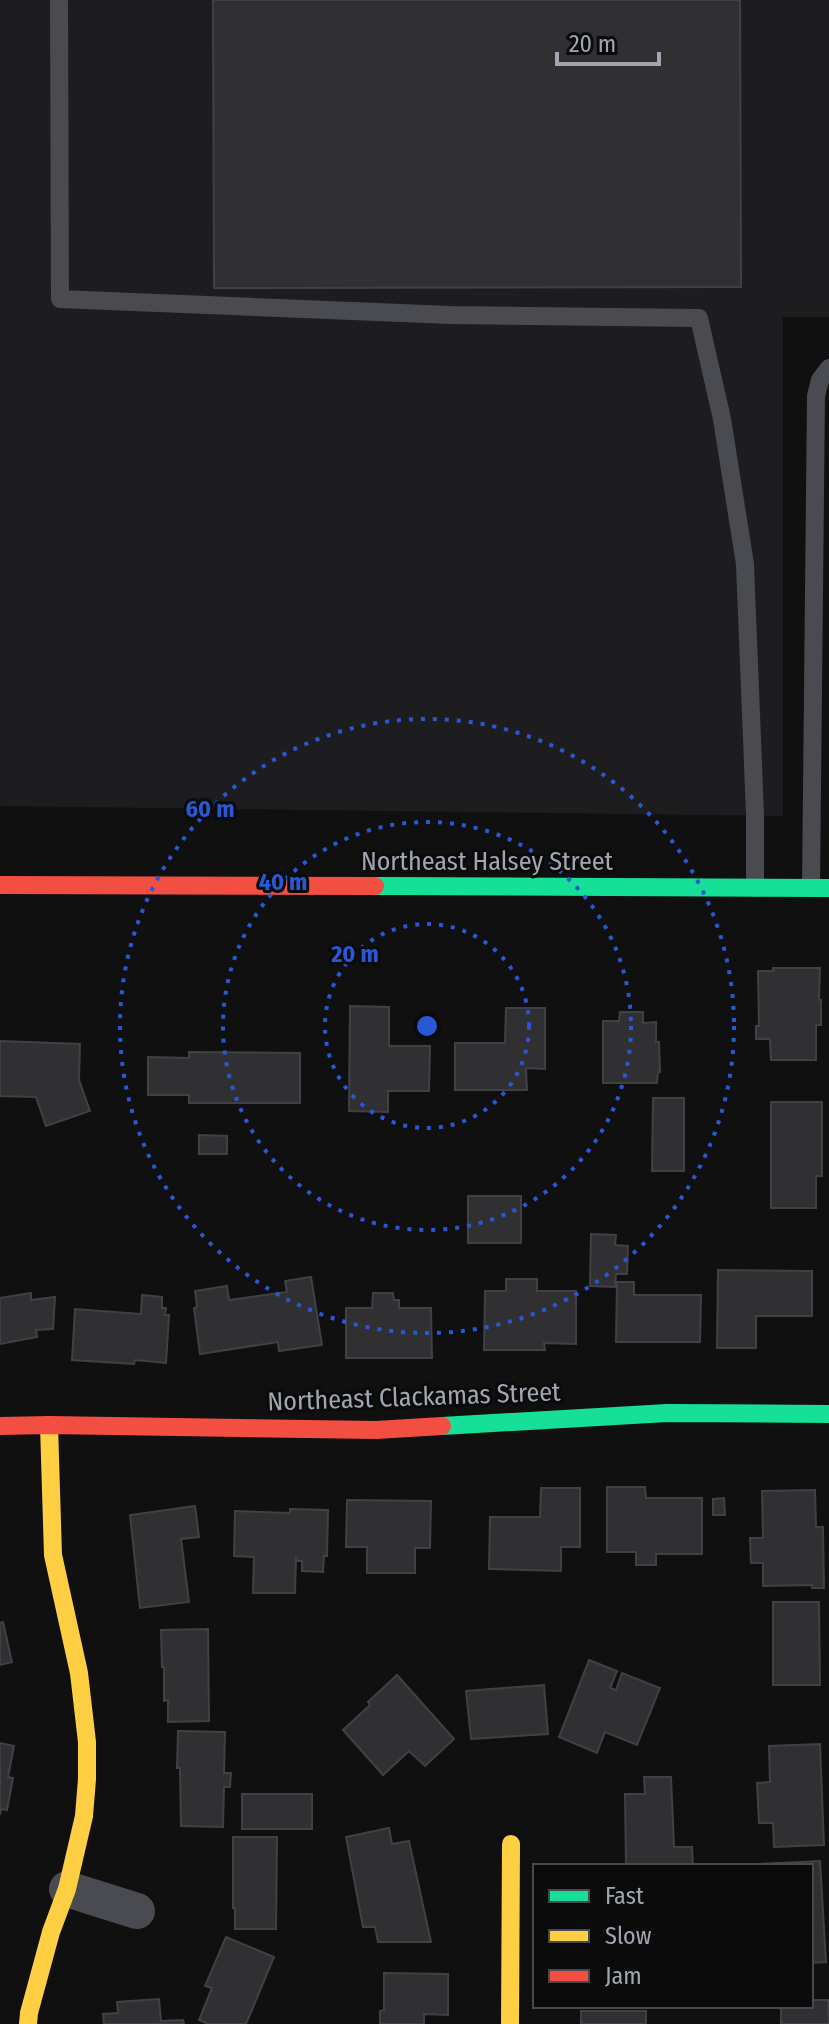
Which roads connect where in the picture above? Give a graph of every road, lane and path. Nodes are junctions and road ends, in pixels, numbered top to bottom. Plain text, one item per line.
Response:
1 (59, 0) edge
2 (829, 368) edge
3 (821, 753) edge
4 (0, 885) edge
5 (820, 888) edge
6 (755, 889) junction
7 (829, 1414) edge
8 (49, 1425) junction
9 (0, 1426) edge
10 (511, 1844) dead end
11 (67, 1889) junction
12 (137, 1911) dead end
13 (28, 2024) edge
14 (510, 2024) edge

1 - 6 lane
2 - 3 lane
3 - 5 lane
4 - 6 street, Northeast Halsey Street
5 - 6 street, Northeast Halsey Street
7 - 8 street, Northeast Clackamas Street
8 - 9 street, Northeast Clackamas Street
8 - 11 street
10 - 14 street
11 - 12 street
11 - 13 street

